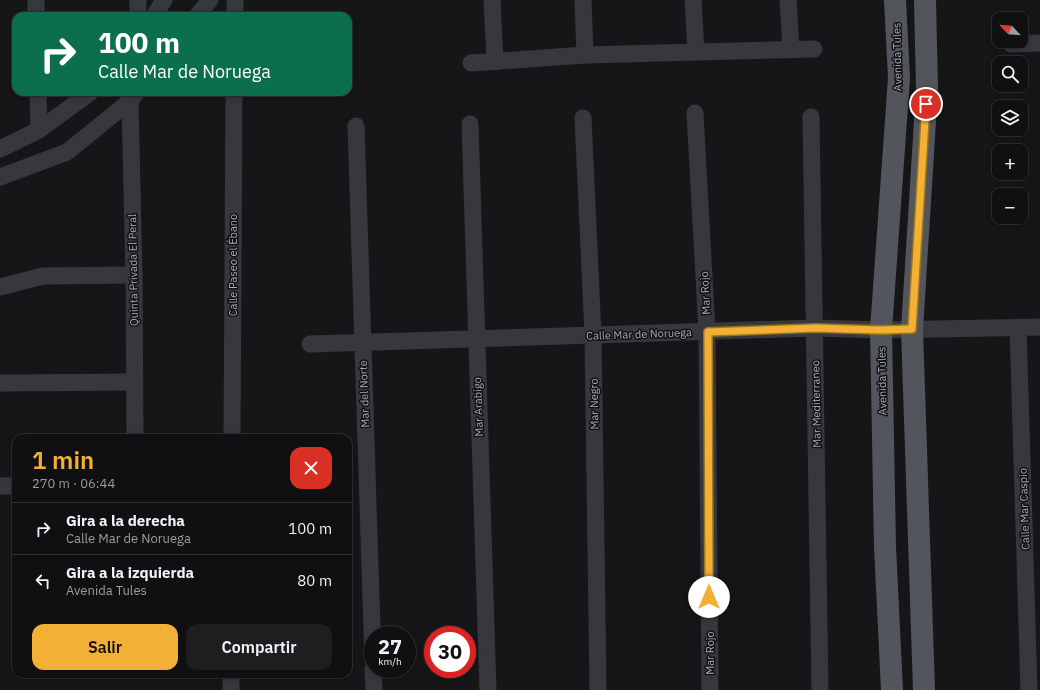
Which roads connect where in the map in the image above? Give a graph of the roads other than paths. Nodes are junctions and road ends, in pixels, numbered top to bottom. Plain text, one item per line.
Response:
1 (36, 0) edge
2 (138, 0) edge
3 (164, 0) edge
4 (210, 0) edge
5 (235, 0) edge
6 (492, 0) edge
7 (583, 0) edge
8 (693, 0) edge
9 (788, 0) edge
10 (895, 0) edge
11 (925, 0) edge
12 (36, 12) edge
13 (138, 12) edge
14 (156, 12) edge
15 (200, 12) edge
16 (235, 12) edge
17 (1028, 43) edge
18 (1040, 43) edge
19 (814, 49) dead end
20 (791, 50) junction
21 (696, 52) junction
22 (585, 55) junction
23 (495, 62) junction
24 (471, 63) dead end
25 (38, 96) edge
26 (86, 96) edge
27 (234, 96) edge
28 (134, 97) edge
29 (694, 113) dead end
30 (811, 117) dead end
31 (583, 118) dead end
32 (470, 124) dead end
33 (356, 126) dead end
34 (39, 130) junction
35 (0, 149) edge
36 (0, 177) edge
37 (134, 275) junction
38 (0, 286) edge
39 (1018, 327) junction
40 (1040, 327) edge
41 (815, 328) junction
42 (912, 329) junction
43 (881, 330) junction
44 (708, 332) junction
45 (592, 335) junction
46 (476, 339) junction
47 (362, 342) junction
48 (310, 344) dead end
49 (134, 382) junction
50 (0, 383) edge
51 (134, 434) edge
52 (232, 434) edge
53 (0, 486) edge
54 (12, 486) edge
55 (372, 626) edge
56 (231, 678) edge
57 (373, 678) edge
58 (231, 690) edge
59 (374, 690) edge
60 (488, 690) edge
61 (598, 690) edge
62 (710, 690) edge
63 (820, 690) edge
64 (892, 690) edge
65 (924, 690) edge
66 (1029, 690) edge

1 - 12 street
2 - 13 street
3 - 14 street
4 - 15 street
5 - 16 street
6 - 23 street
7 - 22 street
8 - 21 street
9 - 20 street
10 - 43 main road, Avenida Tules
11 - 42 main road
17 - 18 street
19 - 20 street
20 - 21 street
21 - 22 street
22 - 23 street
23 - 24 street
25 - 34 street
26 - 34 street
27 - 52 street, Calle Paseo el Ébano
28 - 36 street
28 - 37 street, Quinta Privada El Peral
29 - 44 street, Mar Rojo
30 - 41 street, Mar Mediterraneo
31 - 45 street, Mar Negro
32 - 46 street, Mar Arabigo
33 - 47 street, Mar del Norte
34 - 35 street
37 - 38 street
37 - 49 street, Quinta Privada El Peral
39 - 40 street, Calle Mar de Noruega
39 - 42 street, Calle Mar de Noruega
39 - 66 street, Calle Mar Caspio
41 - 43 street, Calle Mar de Noruega
41 - 44 street, Calle Mar de Noruega
41 - 63 street, Mar Mediterraneo
42 - 43 street, Calle Mar de Noruega
42 - 65 main road
43 - 64 main road, Avenida Tules
44 - 45 street, Calle Mar de Noruega
44 - 62 street, Mar Rojo
45 - 46 street, Calle Mar de Noruega
45 - 61 street, Mar Negro
46 - 47 street, Calle Mar de Noruega
46 - 60 street, Mar Arabigo
47 - 48 street, Calle Mar de Noruega
47 - 55 street, Mar del Norte
49 - 50 street
49 - 51 street, Quinta Privada El Peral
53 - 54 street
56 - 58 street
57 - 59 street

